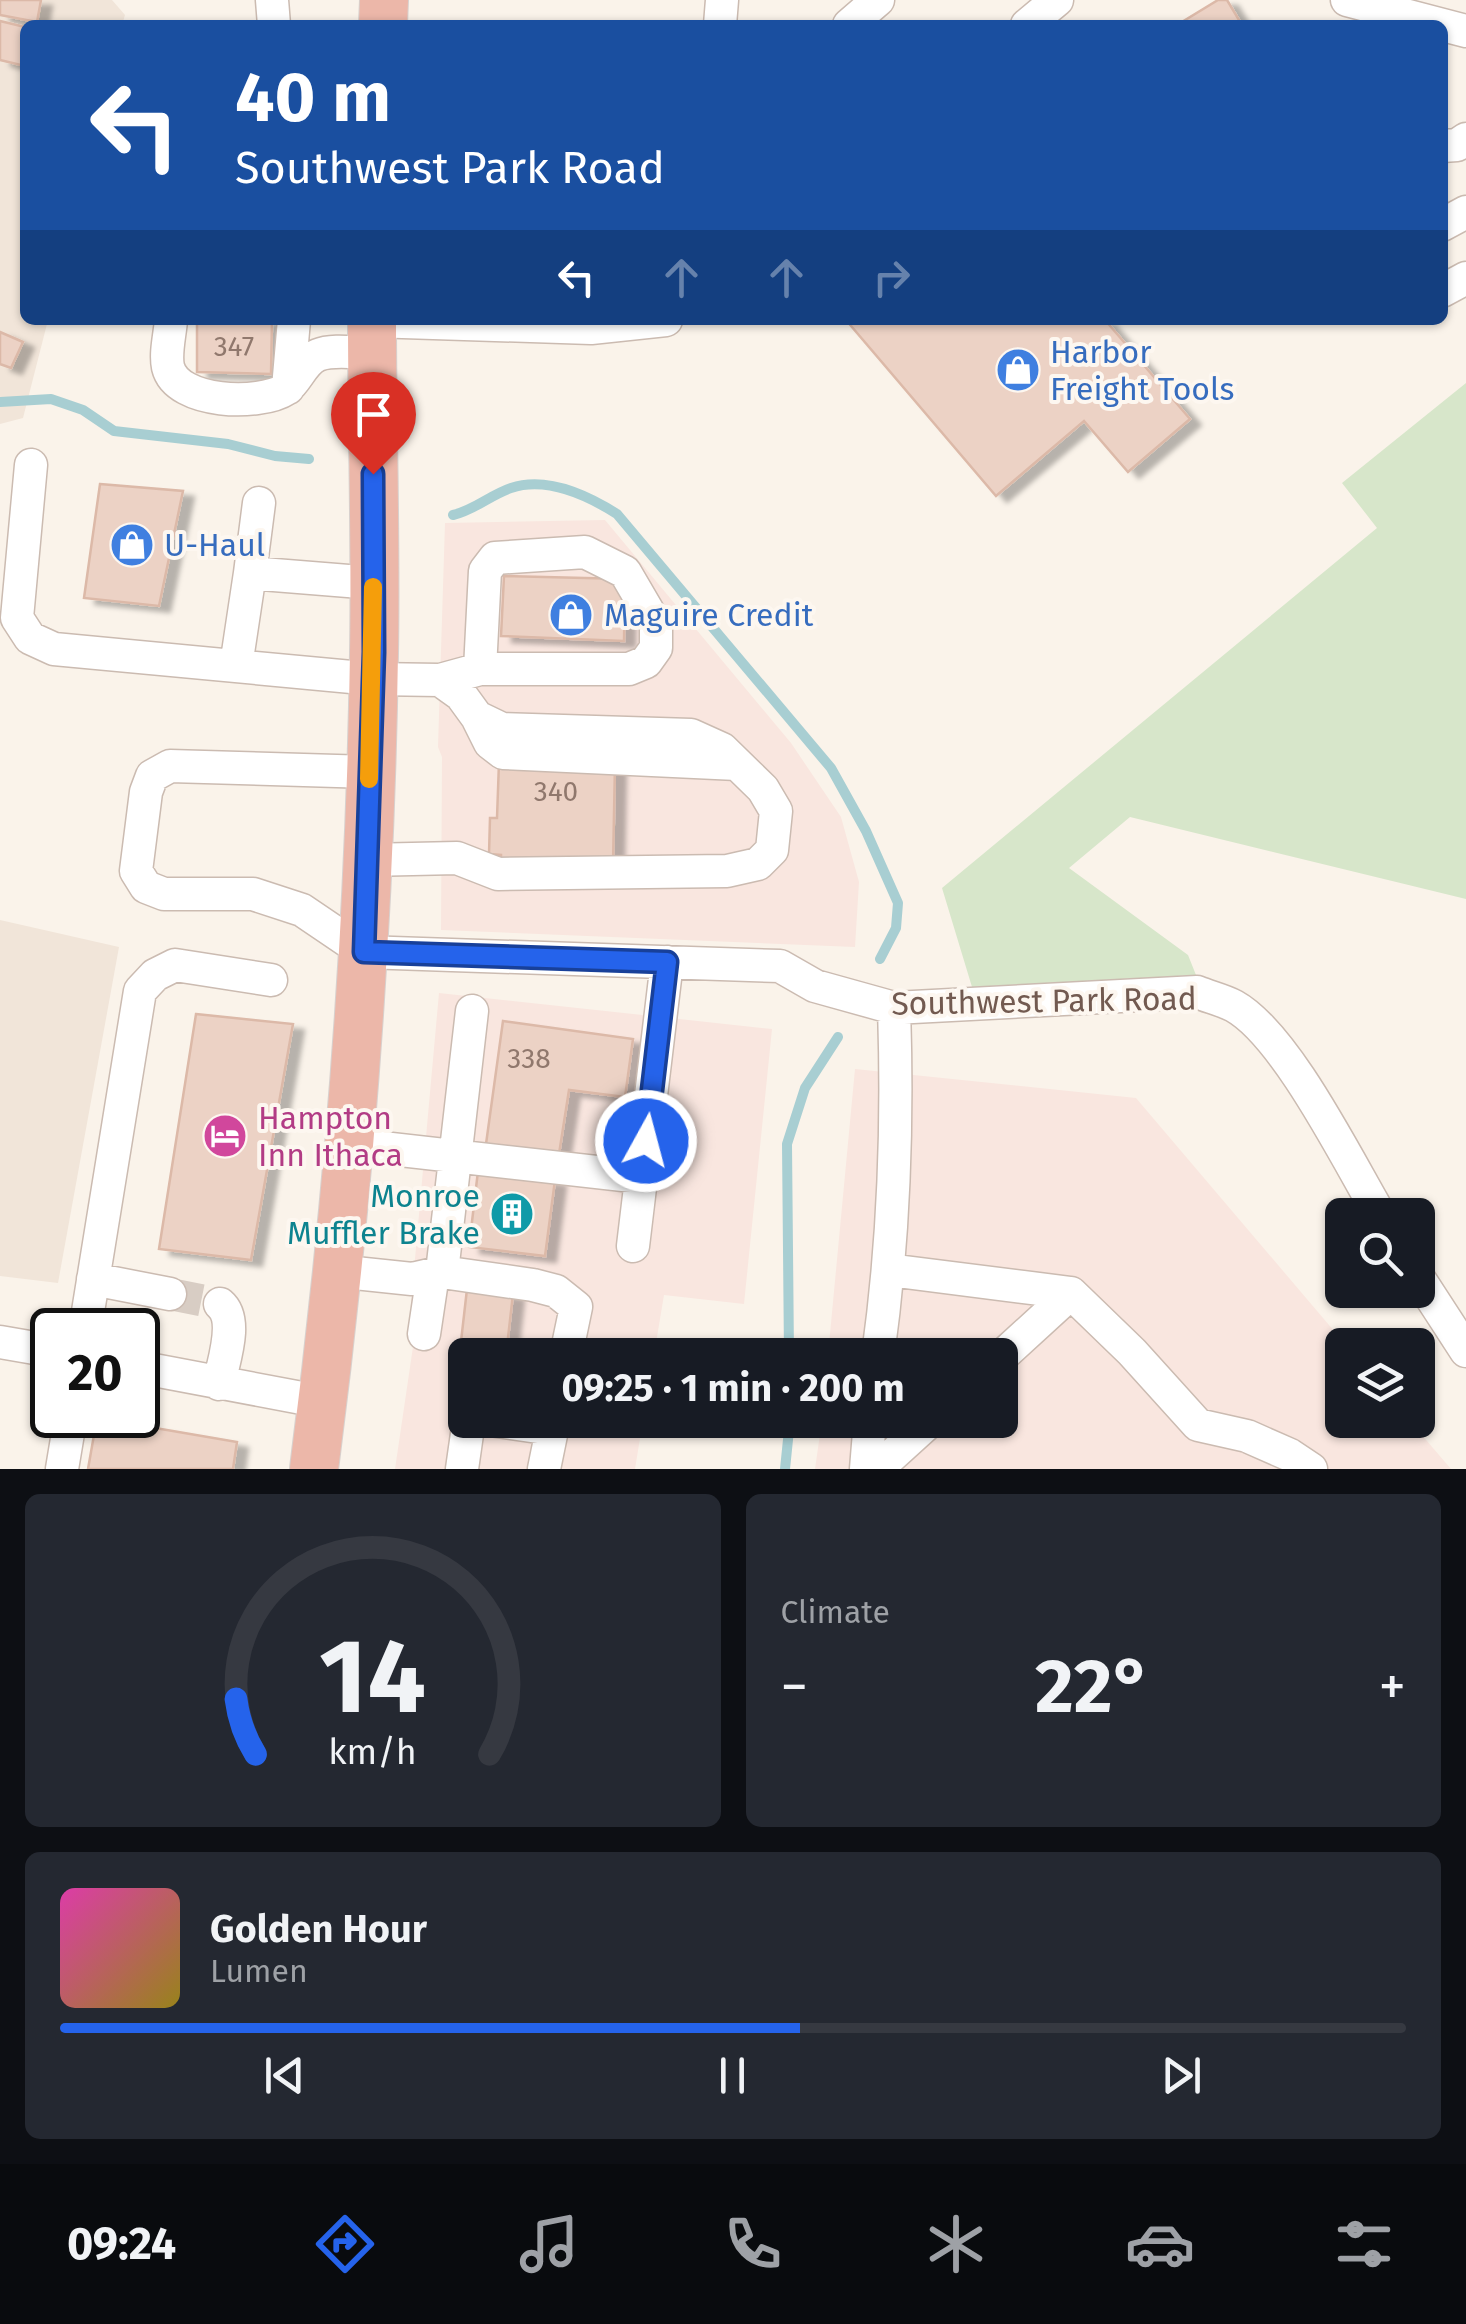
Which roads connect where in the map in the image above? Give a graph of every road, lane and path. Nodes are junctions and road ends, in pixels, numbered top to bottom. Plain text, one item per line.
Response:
1 (878, 0) edge
2 (1057, 0) edge
3 (1346, 0) edge
4 (856, 20) edge
5 (1033, 20) edge
6 (1423, 20) edge
7 (171, 325) edge
8 (294, 325) edge
9 (564, 325) edge
10 (372, 332) edge
11 (288, 388) junction
12 (31, 465) dead end
13 (259, 504) dead end
14 (250, 573) junction
15 (373, 583) junction
16 (236, 666) junction
17 (480, 669) junction
18 (373, 680) junction
19 (440, 680) junction
20 (370, 772) junction
21 (367, 860) junction
22 (364, 952) junction
23 (667, 962) junction
24 (271, 980) dead end
25 (894, 1008) junction
26 (472, 1012) dead end
27 (347, 1144) junction
28 (456, 1156) junction
29 (641, 1177) junction
30 (1370, 1198) edge
31 (633, 1246) dead end
32 (890, 1270) junction
33 (336, 1271) junction
34 (437, 1273) junction
35 (93, 1279) junction
36 (1072, 1293) junction
37 (170, 1294) tunnel mouth
38 (1435, 1303) edge
39 (220, 1304) dead end
40 (88, 1308) edge
41 (424, 1334) dead end
42 (570, 1338) edge
43 (880, 1338) edge
44 (0, 1342) edge
45 (1018, 1342) edge
46 (30, 1347) edge
47 (1466, 1350) edge
48 (160, 1372) edge
49 (219, 1384) junction
50 (322, 1402) junction
51 (67, 1438) edge
52 (466, 1438) edge
53 (550, 1438) edge
54 (869, 1438) edge
55 (911, 1438) edge
56 (1292, 1464) edge
57 (62, 1469) edge
58 (314, 1469) edge
59 (462, 1469) edge
60 (544, 1469) edge
61 (866, 1469) edge
62 (876, 1469) edge

1 - 4 street
2 - 5 street
3 - 6 street
7 - 11 street
8 - 11 street
9 - 10 street
10 - 11 street
10 - 15 highway
12 - 16 street
13 - 14 street
14 - 15 street
14 - 16 street
15 - 18 highway
16 - 18 street
17 - 17 street
17 - 19 street
18 - 19 street
18 - 20 highway
19 - 21 street
20 - 21 highway
20 - 22 street
21 - 22 highway
22 - 23 street, Southwest Park Road
22 - 27 highway
23 - 25 street, Southwest Park Road
23 - 29 street
24 - 35 street
25 - 30 street, Southwest Park Road
25 - 32 street
26 - 28 street
27 - 28 street
27 - 33 highway
28 - 29 street
28 - 34 street
29 - 31 street
32 - 36 street
32 - 43 street
33 - 34 street
33 - 50 highway
34 - 41 street
34 - 42 street
35 - 37 street
35 - 40 street
36 - 45 street
36 - 56 street
38 - 47 street
39 - 49 street
44 - 46 street
48 - 49 street
49 - 50 street
50 - 58 highway
51 - 57 street
52 - 59 street
53 - 60 street
54 - 61 street
55 - 62 street

